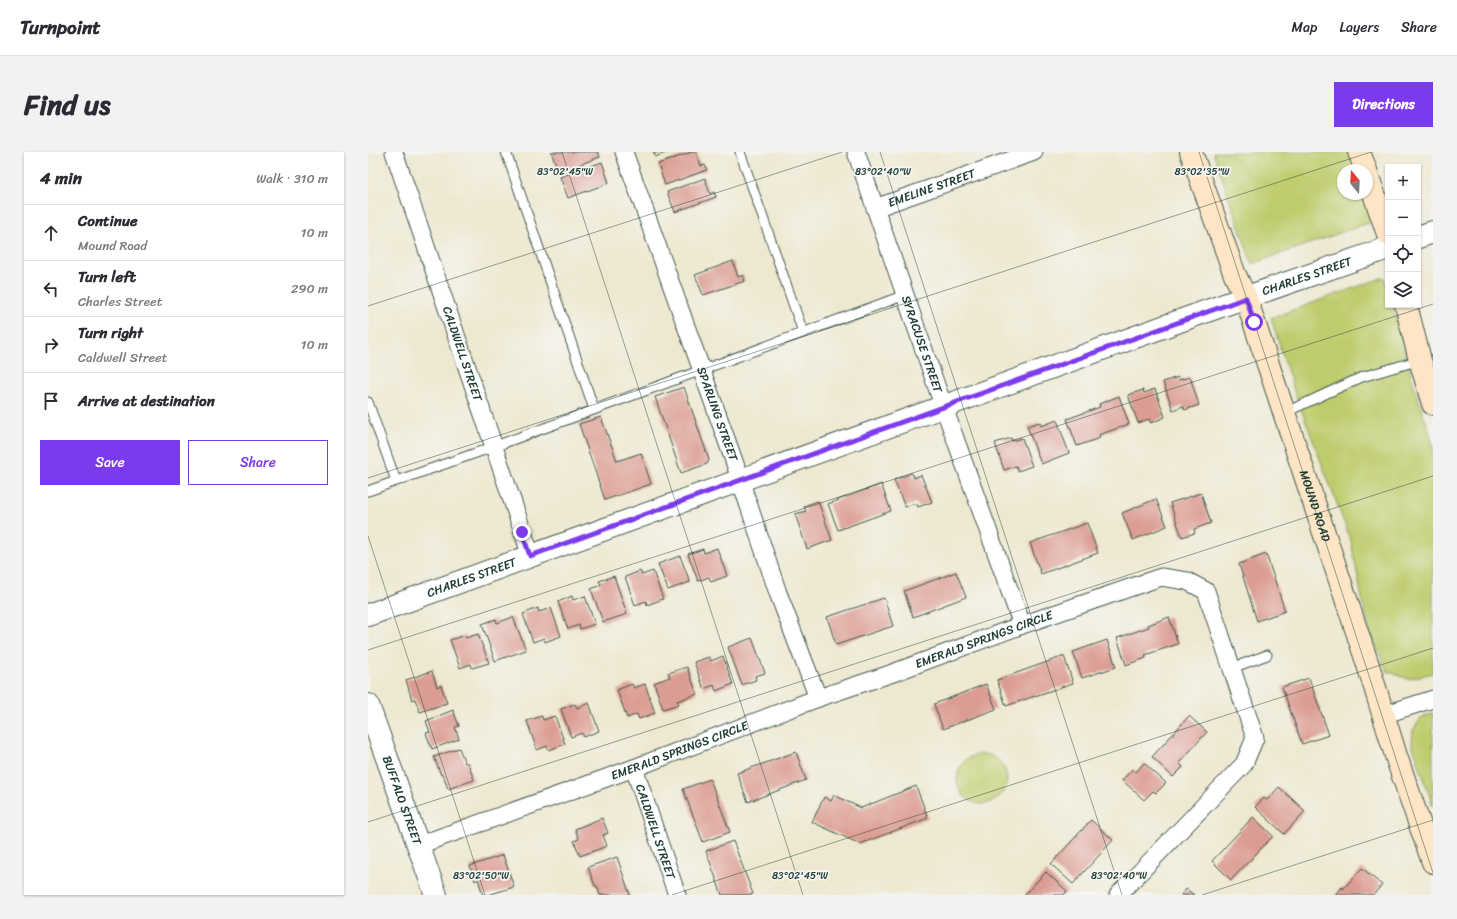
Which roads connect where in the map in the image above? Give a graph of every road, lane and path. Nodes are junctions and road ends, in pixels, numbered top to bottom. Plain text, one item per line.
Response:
1 (394, 152) edge
2 (506, 152) edge
3 (624, 152) edge
4 (740, 152) edge
5 (856, 152) edge
6 (1034, 152) edge
7 (1191, 152) edge
8 (1359, 152) edge
9 (1364, 164) edge
10 (1373, 191) edge
11 (875, 208) junction
12 (1385, 225) edge
13 (1433, 232) edge
14 (1421, 236) edge
15 (1385, 249) edge
16 (905, 295) junction
17 (1246, 298) junction
18 (1407, 308) edge
19 (803, 332) junction
20 (1420, 360) junction
21 (701, 370) junction
22 (368, 402) edge
23 (1433, 404) edge
24 (944, 406) junction
25 (594, 409) junction
26 (1284, 413) junction
27 (493, 447) junction
28 (740, 480) junction
29 (396, 481) junction
30 (368, 491) edge
31 (530, 556) junction
32 (368, 615) edge
33 (1022, 625) junction
34 (1267, 655) dead end
35 (1232, 668) junction
36 (818, 698) junction
37 (1433, 699) edge
38 (368, 705) edge
39 (1383, 715) junction
40 (634, 768) junction
41 (418, 845) junction
42 (1433, 862) edge
43 (436, 895) edge
44 (677, 895) edge
45 (1118, 895) edge

1 - 27 street, CALDWELL STREET
2 - 25 lane
3 - 21 street, SPARLING STREET
4 - 19 lane
5 - 11 street, SYRACUSE STREET
6 - 11 street, EMELINE STREET
7 - 17 main road, MOUND ROAD
8 - 9 main road
10 - 12 main road
11 - 16 street, SYRACUSE STREET
13 - 14 street
15 - 17 street, CHARLES STREET
16 - 19 lane
16 - 24 street, SYRACUSE STREET
17 - 24 street, CHARLES STREET
17 - 26 main road, MOUND ROAD
18 - 20 main road
19 - 21 lane
20 - 23 main road
20 - 26 lane
21 - 25 lane
21 - 28 street, SPARLING STREET
22 - 29 lane
24 - 28 street, CHARLES STREET
24 - 33 street, SYRACUSE STREET
25 - 27 lane
26 - 39 main road, MOUND ROAD
27 - 29 lane
27 - 31 street, CALDWELL STREET
28 - 31 street, CHARLES STREET
28 - 36 street, SPARLING STREET
29 - 30 lane
31 - 32 street, CHARLES STREET
33 - 35 street, EMERALD SPRINGS CIRCLE
33 - 36 street, EMERALD SPRINGS CIRCLE
34 - 35 lane
35 - 45 street, EMERALD SPRINGS CIRCLE
36 - 40 street, EMERALD SPRINGS CIRCLE
37 - 39 street
38 - 41 street, BUFFALO STREET
39 - 42 main road, MOUND ROAD
40 - 41 street, EMERALD SPRINGS CIRCLE
40 - 44 street, CALDWELL STREET
41 - 43 street, BUFFALO STREET

